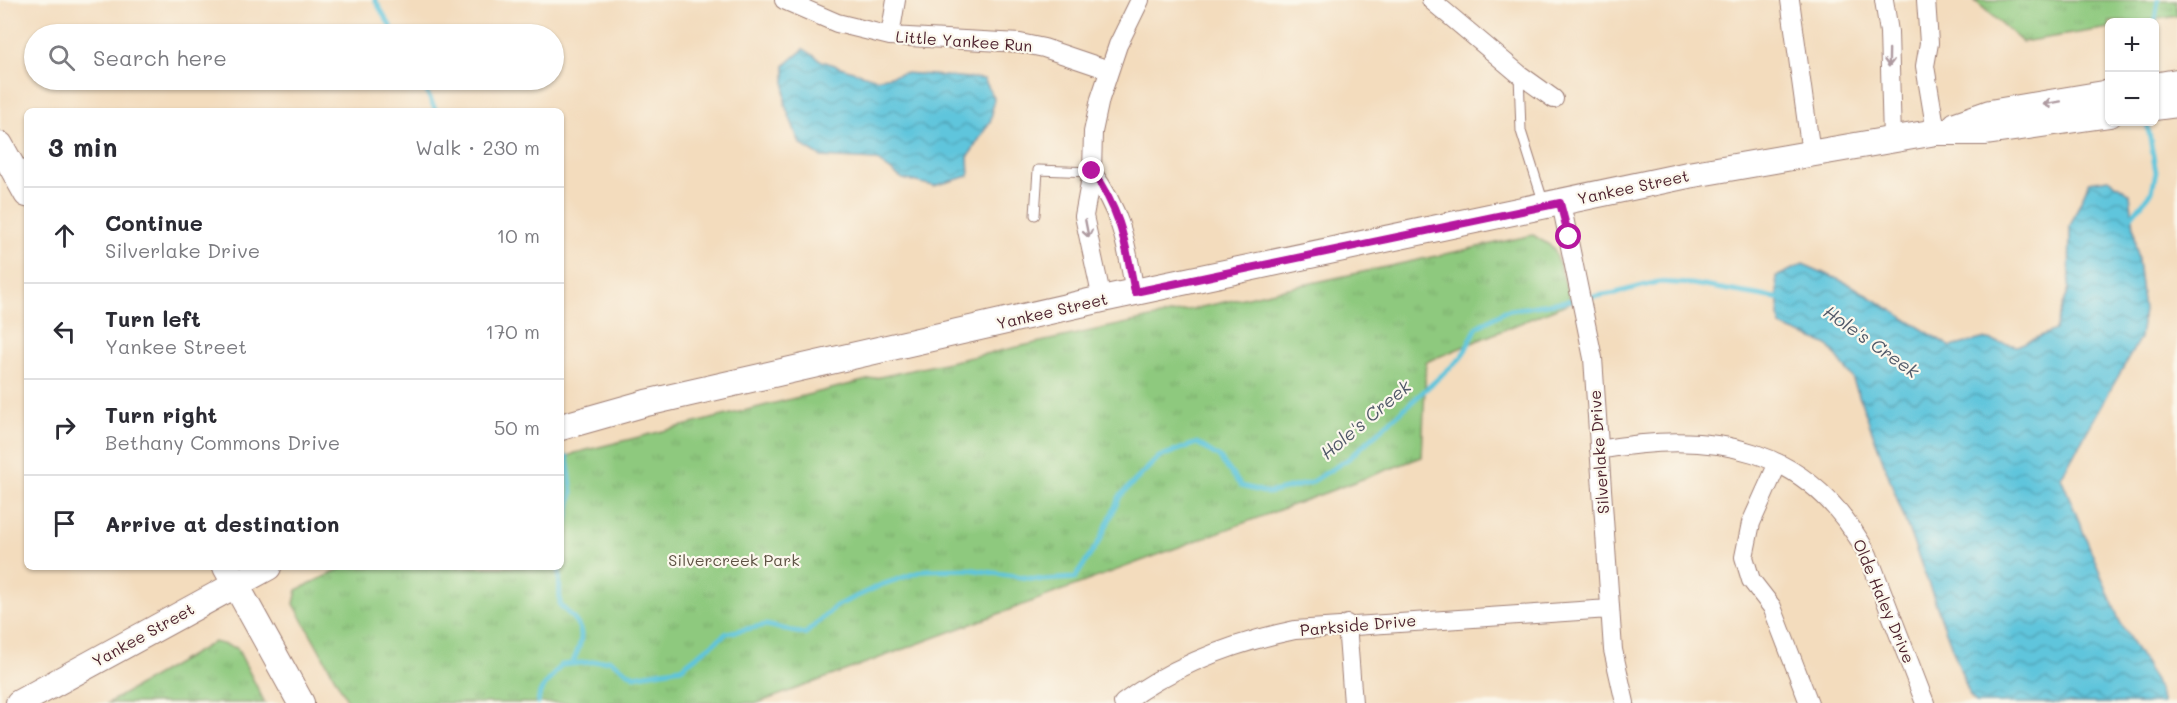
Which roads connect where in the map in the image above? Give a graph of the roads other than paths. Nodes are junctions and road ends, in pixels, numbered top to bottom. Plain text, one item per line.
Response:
1 (784, 0) edge
2 (896, 0) edge
3 (1140, 0) edge
4 (1431, 0) edge
5 (1790, 0) edge
6 (1884, 0) edge
7 (1926, 0) edge
8 (890, 36) junction
9 (1109, 70) junction
10 (1519, 74) junction
11 (2177, 82) edge
12 (2105, 94) edge
13 (1554, 99) dead end
14 (2160, 101) edge
15 (2105, 115) edge
16 (1936, 132) junction
17 (1892, 139) junction
18 (1811, 153) junction
19 (4, 161) edge
20 (1092, 171) junction
21 (24, 190) edge
22 (1553, 204) junction
23 (1035, 215) dead end
24 (1135, 292) junction
25 (1102, 299) junction
26 (564, 426) edge
27 (1599, 450) junction
28 (1778, 464) junction
29 (255, 570) edge
30 (230, 576) edge
31 (1609, 609) junction
32 (1347, 624) junction
33 (19, 703) edge
34 (301, 703) edge
35 (1123, 703) edge
36 (1353, 703) edge
37 (1625, 703) edge
38 (1809, 703) edge
39 (1925, 703) edge

1 - 8 street, Little Yankee Run
2 - 8 street
3 - 9 street
4 - 10 street
5 - 18 street
6 -> 17 street
7 - 16 street
8 - 9 street, Little Yankee Run
9 - 20 street
10 - 13 street
10 - 22 lane
11 - 14 street
12 -> 16 street, Yankee Street
15 - 16 street, Yankee Street
16 - 17 street, Yankee Street
17 - 18 street, Yankee Street
18 - 22 street, Yankee Street
19 - 21 street
20 - 23 lane
20 - 24 street
20 -> 25 street
22 - 24 street, Yankee Street
22 - 27 street, Silverlake Drive
24 - 25 street, Yankee Street
25 - 26 street, Yankee Street
27 - 28 street, Olde Haley Drive
27 - 31 street, Silverlake Drive
28 - 38 street
28 - 39 street, Olde Haley Drive
29 - 30 street, Yankee Street
30 - 33 street, Yankee Street
30 - 34 street
31 - 32 street, Parkside Drive
31 - 37 street, Silverlake Drive
32 - 35 street, Parkside Drive
32 - 36 street

